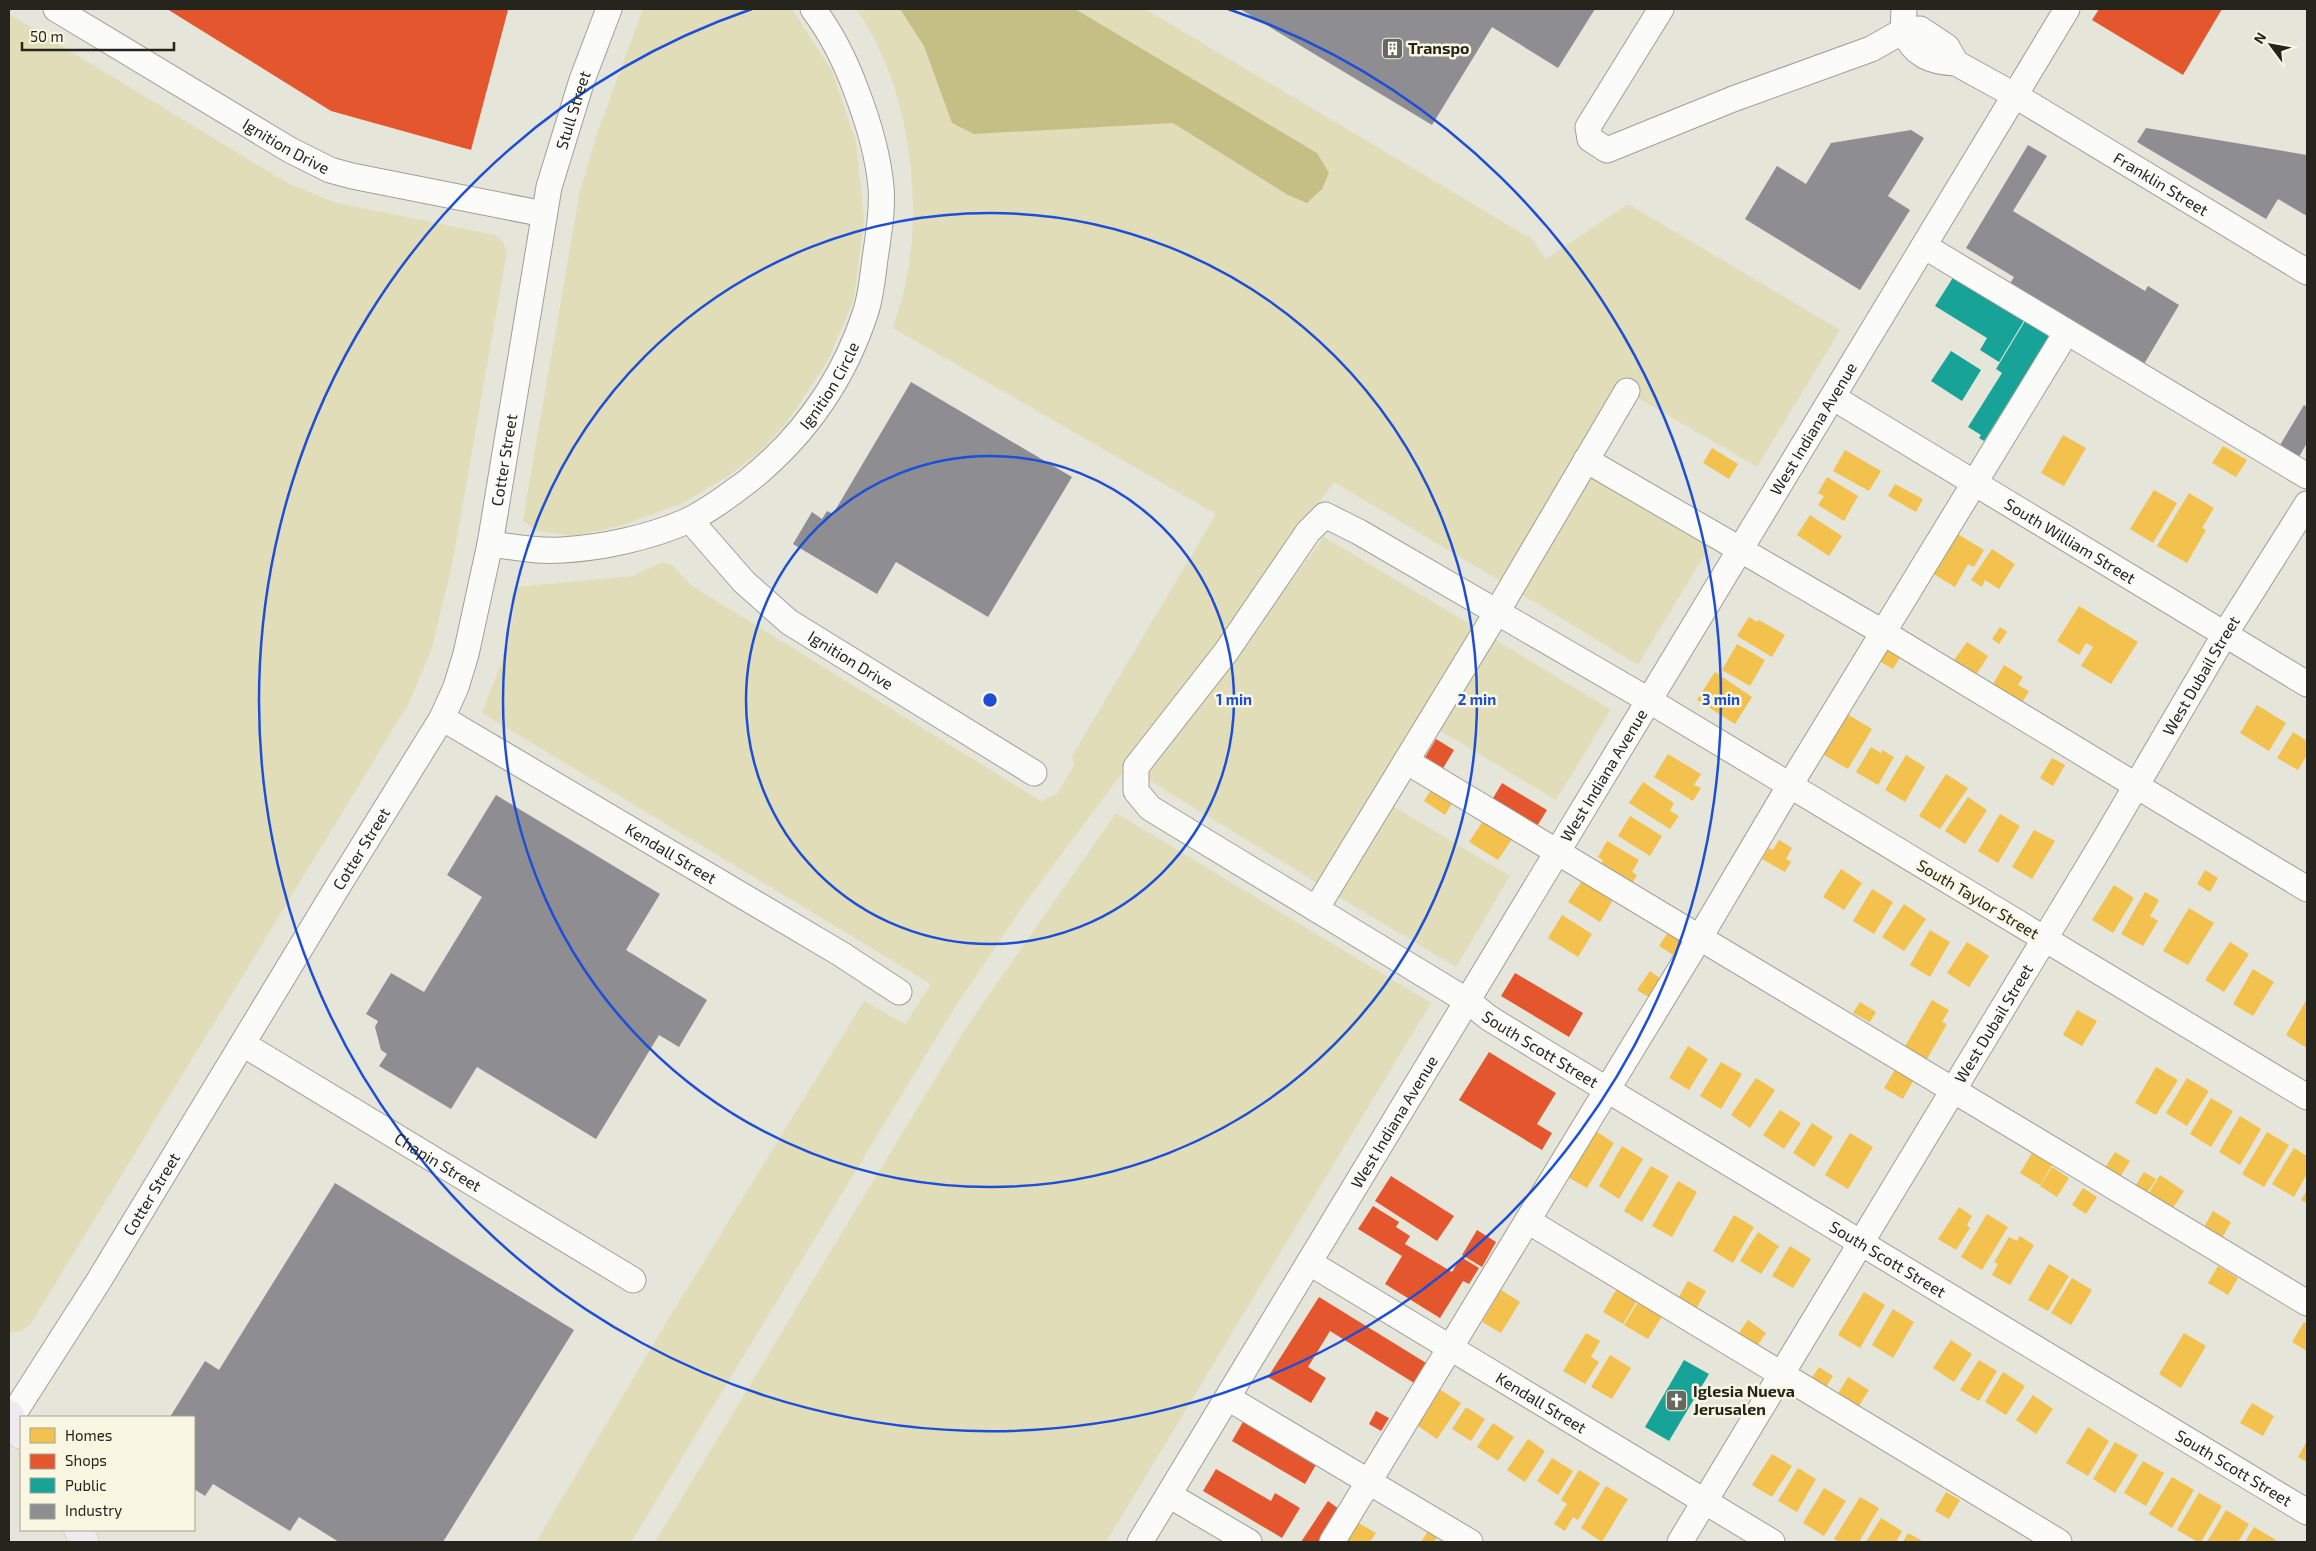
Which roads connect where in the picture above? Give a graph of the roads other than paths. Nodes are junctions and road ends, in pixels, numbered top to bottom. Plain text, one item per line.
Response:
1 (56, 9) edge
2 (609, 9) edge
3 (813, 9) edge
4 (1661, 9) edge
5 (2067, 9) edge
6 (1903, 20) edge
7 (2016, 96) junction
8 (544, 214) junction
9 (1924, 246) junction
10 (2307, 272) edge
11 (2066, 333) junction
12 (1627, 391) dead end
13 (1834, 398) junction
14 (1586, 460) junction
15 (2307, 476) edge
16 (1974, 484) junction
17 (2307, 504) edge
18 (690, 520) junction
19 (490, 544) junction
20 (1742, 550) junction
21 (1497, 612) junction
22 (1884, 633) junction
23 (2225, 634) junction
24 (2307, 684) edge
25 (1650, 701) junction
26 (442, 718) junction
27 (1406, 761) junction
28 (1034, 773) dead end
29 (1790, 785) junction
30 (2136, 786) junction
31 (1557, 851) junction
32 (2307, 889) edge
33 (1316, 909) junction
34 (1700, 938) junction
35 (2044, 939) junction
36 (899, 992) dead end
37 (1469, 1002) junction
38 (242, 1044) junction
39 (1607, 1090) junction
40 (1953, 1090) junction
41 (2307, 1097) edge
42 (1528, 1221) junction
43 (1861, 1243) junction
44 (1310, 1263) junction
45 (633, 1280) dead end
46 (2307, 1303) edge
47 (1451, 1348) junction
48 (1782, 1374) junction
49 (1228, 1398) junction
50 (13, 1422) edge
51 (1369, 1482) junction
52 (1169, 1495) junction
53 (1705, 1502) junction
54 (2307, 1512) edge
55 (79, 1531) edge
56 (85, 1542) edge
57 (1140, 1542) edge
58 (1249, 1542) edge
59 (1332, 1542) edge
60 (1470, 1542) edge
61 (1680, 1542) edge
62 (1772, 1542) edge
63 (2060, 1542) edge

1 - 8 street, Ignition Drive
2 - 8 street, Stull Street
3 - 18 street, Ignition Circle
4 - 6 street
5 - 7 street, West Indiana Avenue
6 - 7 street, Franklin Street
7 - 9 street, West Indiana Avenue
7 - 10 street, Franklin Street
8 - 19 street, Cotter Street
9 - 11 street
9 - 13 street, West Indiana Avenue
11 - 15 street
11 - 16 street
12 - 14 street
13 - 16 street, South William Street
13 - 20 street, West Indiana Avenue
14 - 20 street
14 - 21 street
16 - 22 street
16 - 23 street, South William Street
17 - 23 street, West Dubail Street
18 - 19 street, Ignition Circle
18 - 28 street, Ignition Drive
19 - 26 street, Cotter Street
20 - 22 street
20 - 25 street, West Indiana Avenue
21 - 25 street, South Taylor Street
21 - 27 street
21 - 33 street, South Taylor Street
22 - 29 street
22 - 30 street
23 - 24 street, South William Street
23 - 30 street, West Dubail Street
25 - 29 street, South Taylor Street
25 - 31 street, West Indiana Avenue
26 - 36 street, Kendall Street
26 - 38 street, Cotter Street
27 - 31 street
27 - 33 street
29 - 34 street
29 - 35 street, South Taylor Street
30 - 32 street
30 - 35 street, West Dubail Street
31 - 34 street
31 - 37 street, West Indiana Avenue
33 - 37 street, South Scott Street
34 - 39 street
34 - 40 street
35 - 40 street, West Dubail Street
35 - 41 street, South Taylor Street
37 - 39 street, South Scott Street
37 - 44 street, West Indiana Avenue
38 - 45 street, Chapin Street
38 - 50 street, Cotter Street
39 - 42 street
39 - 43 street, South Scott Street
40 - 43 street, West Dubail Street
40 - 46 street
42 - 47 street
42 - 48 street
43 - 48 street, West Dubail Street
43 - 54 street, South Scott Street
44 - 47 street, Kendall Street
44 - 49 street, West Indiana Avenue
47 - 51 street
47 - 53 street, Kendall Street
48 - 53 street, West Dubail Street
48 - 63 street
49 - 51 street
49 - 52 street, West Indiana Avenue
51 - 59 street
51 - 60 street
52 - 57 street, West Indiana Avenue
52 - 58 street
53 - 61 street, West Dubail Street
53 - 62 street, Kendall Street
55 - 56 main road

